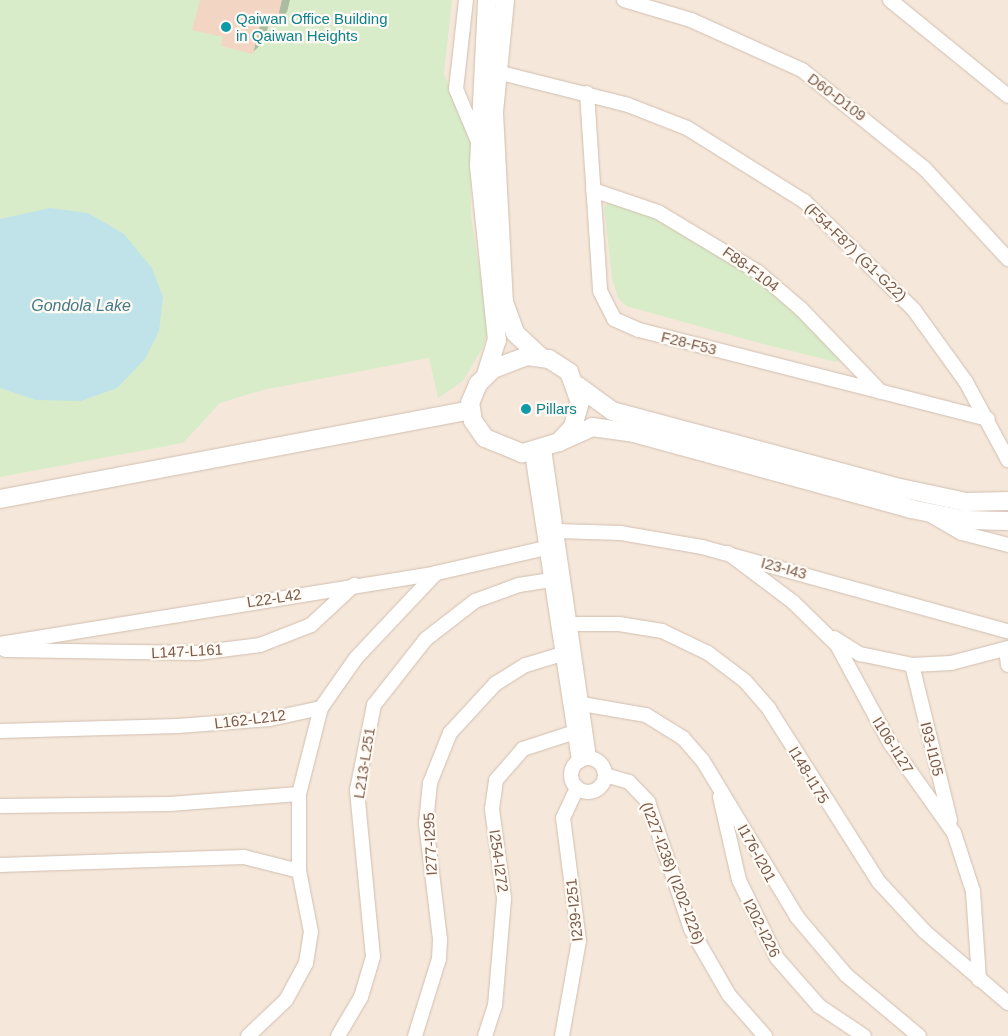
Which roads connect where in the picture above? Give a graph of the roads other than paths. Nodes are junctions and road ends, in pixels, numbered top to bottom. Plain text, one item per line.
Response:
1 (466, 0) edge
2 (487, 0) edge
3 (505, 0) edge
4 (624, 0) edge
5 (890, 0) edge
6 (496, 72) junction
7 (587, 94) junction
8 (1008, 96) edge
9 (479, 144) junction
10 (593, 190) junction
11 (1008, 259) edge
12 (541, 357) junction
13 (486, 375) junction
14 (578, 386) junction
15 (881, 392) junction
16 (470, 410) junction
17 (988, 419) junction
18 (545, 448) junction
19 (1008, 460) edge
20 (0, 499) edge
21 (1008, 501) edge
22 (926, 512) junction
23 (1008, 521) edge
24 (556, 531) junction
25 (1008, 545) edge
26 (546, 548) junction
27 (728, 553) junction
28 (436, 573) junction
29 (551, 580) junction
30 (354, 585) junction
31 (570, 624) junction
32 (1008, 631) edge
33 (827, 633) junction
34 (0, 644) edge
35 (1007, 648) edge
36 (0, 649) edge
37 (563, 654) junction
38 (912, 665) junction
39 (1008, 665) edge
40 (582, 704) junction
41 (321, 708) junction
42 (0, 731) edge
43 (574, 732) junction
44 (584, 760) junction
45 (605, 775) junction
46 (717, 784) junction
47 (577, 788) junction
48 (299, 794) junction
49 (0, 806) edge
50 (954, 833) junction
51 (0, 865) edge
52 (298, 871) junction
53 (979, 980) junction
54 (1008, 1003) edge
55 (248, 1036) edge
56 (338, 1036) edge
57 (415, 1036) edge
58 (485, 1036) edge
59 (562, 1036) edge
60 (765, 1036) edge
61 (864, 1036) edge
62 (919, 1036) edge

1 - 9 street
2 - 9 street
3 - 6 street
4 - 11 street, D60-D109
5 - 8 street
6 - 7 street, (F54-F87) (G1-G22)
6 - 12 street
7 - 10 street, F28-F53
7 - 17 street, (F54-F87) (G1-G22)
9 - 13 street
10 - 15 street, F88-F104
10 - 15 street, F28-F53
12 - 13 street
12 - 14 street
13 - 16 street
14 - 18 street
14 - 21 street
15 - 17 street, F28-F53
16 - 18 street
16 - 20 street
17 - 19 street, (F54-F87) (G1-G22)
18 - 22 street
18 - 24 street
18 - 26 street
22 - 23 street
22 - 25 street
24 - 27 street, I23-I43
24 - 31 street
26 - 28 street, L22-L42
26 - 29 street
27 - 32 street, I23-I43
27 - 33 street, I106-I127
28 - 30 street, L22-L42
28 - 41 street
29 - 37 street
29 - 56 street, L213-L251
30 - 34 street, L22-L42
30 - 36 street, L147-L161
31 - 40 street
31 - 53 street, I148-I175
33 - 38 street
33 - 50 street, I106-I127
35 - 38 street
35 - 39 street
37 - 43 street
37 - 57 street, I277-I295
38 - 50 street, I93-I105
40 - 44 street
40 - 46 street, I176-I201
41 - 42 street, L162-L212
41 - 48 street
43 - 44 street
43 - 58 street, I254-I272
44 - 45 street
44 - 47 street
45 - 47 street
45 - 60 street, (I227-I238) (I202-I226)
46 - 61 street, I202-I226
46 - 62 street, I176-I201
47 - 59 street, I239-I251
48 - 49 street
48 - 52 street
50 - 53 street, I106-I127
51 - 52 street
52 - 55 street
53 - 54 street, I148-I175

